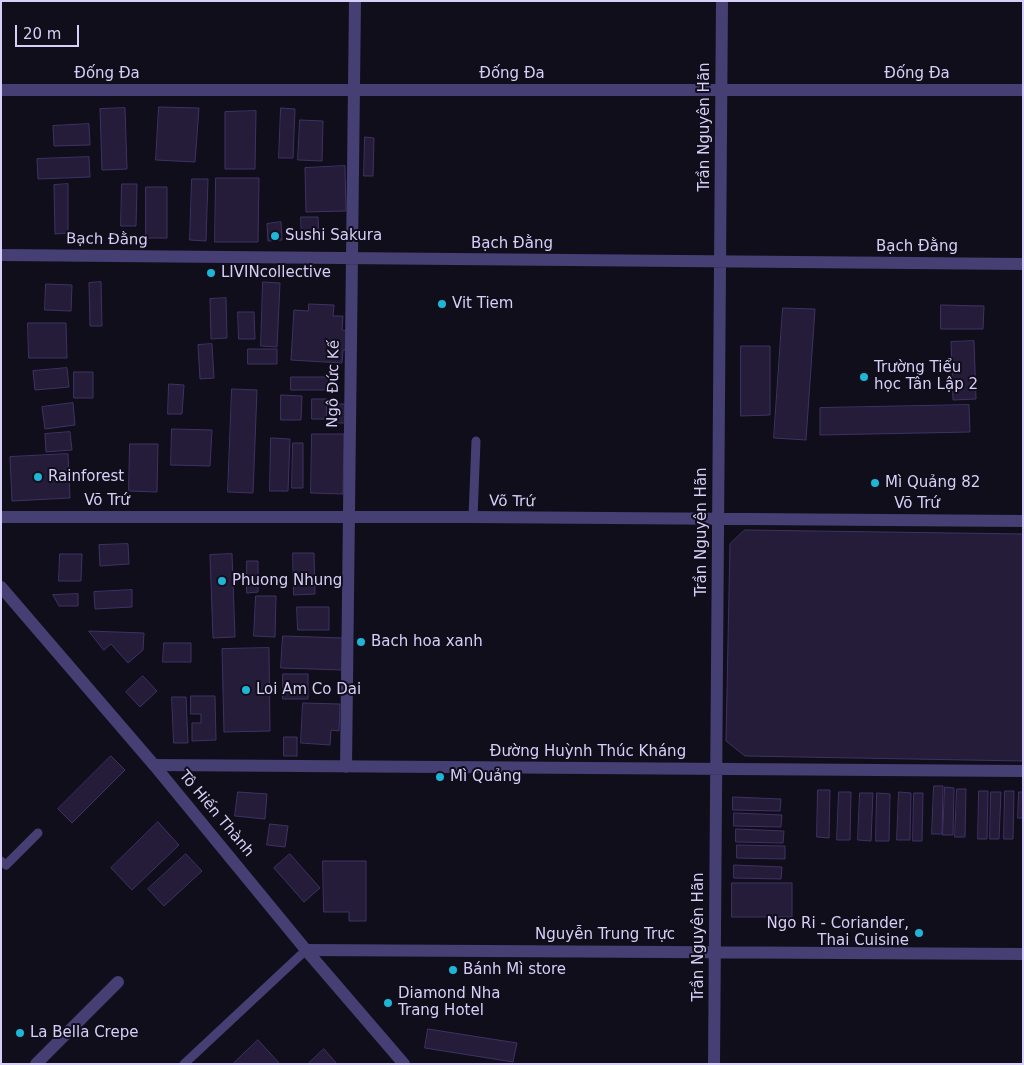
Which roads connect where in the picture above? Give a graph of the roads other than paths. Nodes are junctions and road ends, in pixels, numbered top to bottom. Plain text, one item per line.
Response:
1 (355, 1) edge
2 (722, 1) edge
3 (1, 90) edge
4 (354, 90) junction
5 (722, 90) junction
6 (1023, 90) edge
7 (1, 255) edge
8 (352, 259) junction
9 (720, 262) junction
10 (1023, 264) edge
11 (476, 441) dead end
12 (1, 517) edge
13 (349, 518) junction
14 (473, 518) junction
15 (718, 520) junction
16 (1023, 521) edge
17 (1, 587) edge
18 (154, 765) junction
19 (346, 766) junction
20 (716, 769) junction
21 (1023, 771) edge
22 (38, 834) dead end
23 (1, 861) edge
24 (306, 950) junction
25 (715, 952) junction
26 (1023, 954) edge
27 (118, 982) dead end
28 (36, 1064) edge
29 (184, 1064) edge
30 (404, 1064) edge
31 (714, 1064) edge

1 - 4 street, Ngô Đức Kế
2 - 5 street, Trần Nguyên Hãn
3 - 4 street, Đống Đa
4 - 5 street, Đống Đa
4 - 8 street, Ngô Đức Kế
5 - 6 street, Đống Đa
5 - 9 street, Trần Nguyên Hãn
7 - 8 street, Bạch Đằng
8 - 9 street, Bạch Đằng
8 - 13 street, Ngô Đức Kế
9 - 10 street, Bạch Đằng
9 - 15 street, Trần Nguyên Hãn
11 - 14 lane
12 - 13 street, Võ Trứ
13 - 14 street, Võ Trứ
13 - 19 street, Ngô Đức Kế
14 - 15 street, Võ Trứ
15 - 16 street, Võ Trứ
15 - 20 street, Trần Nguyên Hãn
17 - 18 street, Tô Hiến Thành
18 - 19 street, Đường Huỳnh Thúc Kháng
18 - 24 street, Tô Hiến Thành
19 - 20 street, Đường Huỳnh Thúc Kháng
20 - 21 street, Đường Huỳnh Thúc Kháng
20 - 25 street, Trần Nguyên Hãn
22 - 23 lane
24 - 25 street, Nguyễn Trung Trực
24 - 29 lane
24 - 30 street, Tô Hiến Thành
25 - 26 street, Nguyễn Trung Trực
25 - 31 street, Trần Nguyên Hãn
27 - 28 street

